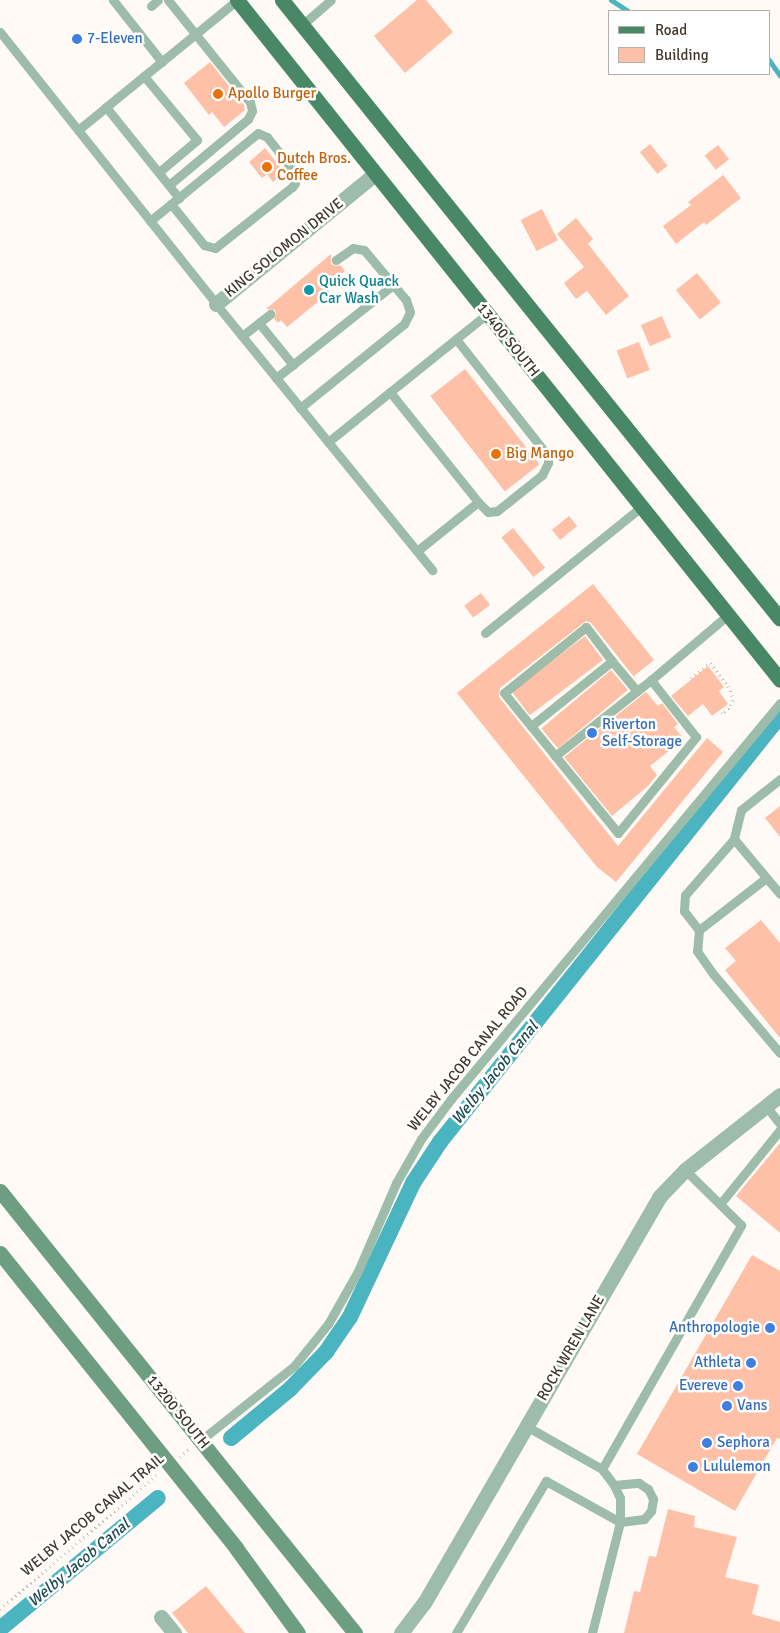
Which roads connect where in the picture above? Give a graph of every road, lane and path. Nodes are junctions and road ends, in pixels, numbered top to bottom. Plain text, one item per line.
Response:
1 (168, 0) edge
2 (237, 0) edge
3 (282, 0) edge
4 (331, 0) edge
5 (119, 3) edge
6 (302, 24) junction
7 (0, 32) edge
8 (196, 34) junction
9 (162, 62) junction
10 (144, 76) junction
11 (106, 106) junction
12 (78, 130) junction
13 (159, 172) junction
14 (375, 174) junction
15 (169, 184) junction
16 (179, 198) junction
17 (171, 204) junction
18 (150, 221) junction
19 (336, 260) dead end
20 (394, 284) junction
21 (216, 304) junction
22 (270, 314) dead end
23 (487, 314) junction
24 (259, 323) junction
25 (242, 336) junction
26 (456, 339) junction
27 (293, 364) junction
28 (276, 378) junction
29 (390, 392) junction
30 (300, 408) junction
31 (328, 442) junction
32 (478, 502) junction
33 (641, 507) junction
34 (417, 551) junction
35 (432, 570) dead end
36 (728, 615) junction
37 (780, 619) edge
38 (485, 633) dead end
39 (612, 660) junction
40 (691, 678) dead end
41 (651, 680) junction
42 (780, 680) edge
43 (637, 691) junction
44 (780, 703) edge
45 (720, 711) dead end
46 (531, 726) junction
47 (556, 756) junction
48 (780, 779) edge
49 (734, 839) junction
50 (766, 878) junction
51 (780, 894) edge
52 (699, 930) junction
53 (780, 1053) edge
54 (780, 1095) edge
55 (766, 1106) junction
56 (780, 1124) edge
57 (780, 1130) edge
58 (686, 1170) junction
59 (0, 1190) edge
60 (720, 1204) junction
61 (0, 1253) edge
62 (526, 1426) junction
63 (201, 1440) junction
64 (169, 1465) junction
65 (602, 1469) junction
66 (614, 1485) junction
67 (620, 1522) junction
68 (0, 1609) edge
69 (161, 1617) dead end
70 (174, 1633) edge
71 (298, 1633) edge
72 (355, 1633) edge
73 (401, 1633) edge
74 (456, 1633) edge
75 (592, 1633) edge

1 - 8 lane
2 - 8 lane
2 - 14 main road, 13400 SOUTH
3 - 6 main road
4 - 6 lane
5 - 9 lane
6 - 37 main road
7 - 12 lane
8 - 9 lane
8 - 15 lane
9 - 10 lane
10 - 11 lane
10 - 13 lane
11 - 12 lane
11 - 13 lane
12 - 18 lane
13 - 15 lane
14 - 21 street, KING SOLOMON DRIVE
14 - 23 main road, 13400 SOUTH
15 - 16 lane
16 - 17 lane
16 - 17 lane
17 - 18 lane
18 - 21 lane
19 - 20 lane
20 - 27 lane
20 - 30 lane
21 - 25 lane
22 - 24 lane
23 - 26 lane
23 - 33 main road, 13400 SOUTH
24 - 25 lane
24 - 27 lane
25 - 28 lane
26 - 29 lane
26 - 32 lane
27 - 28 lane
28 - 30 lane
29 - 31 lane
29 - 32 lane
30 - 31 lane
31 - 34 lane
32 - 34 lane
33 - 36 main road, 13400 SOUTH
33 - 38 lane
34 - 35 lane
36 - 41 lane
36 - 42 main road, 13400 SOUTH
39 - 43 lane
39 - 46 lane
39 - 46 lane
40 - 45 path
41 - 43 lane
41 - 47 lane
43 - 47 lane
44 - 63 lane, WELBY JACOB CANAL ROAD
46 - 47 lane
48 - 49 lane
49 - 50 lane
49 - 52 lane
50 - 51 lane
50 - 52 lane
52 - 53 lane
54 - 55 street, ROCK WREN LANE
55 - 56 lane
55 - 58 street, ROCK WREN LANE
57 - 60 lane
58 - 60 lane
58 - 62 street, ROCK WREN LANE
59 - 63 street, 13200 SOUTH
60 - 65 lane
61 - 64 street
62 - 65 lane
62 - 73 street, ROCK WREN LANE
63 - 64 path, WELBY JACOB CANAL TRAIL
63 - 72 street, 13200 SOUTH
64 - 68 path, WELBY JACOB CANAL TRAIL
64 - 71 street
65 - 66 lane
66 - 67 lane
66 - 67 lane
67 - 74 lane
67 - 75 lane
69 - 70 street

